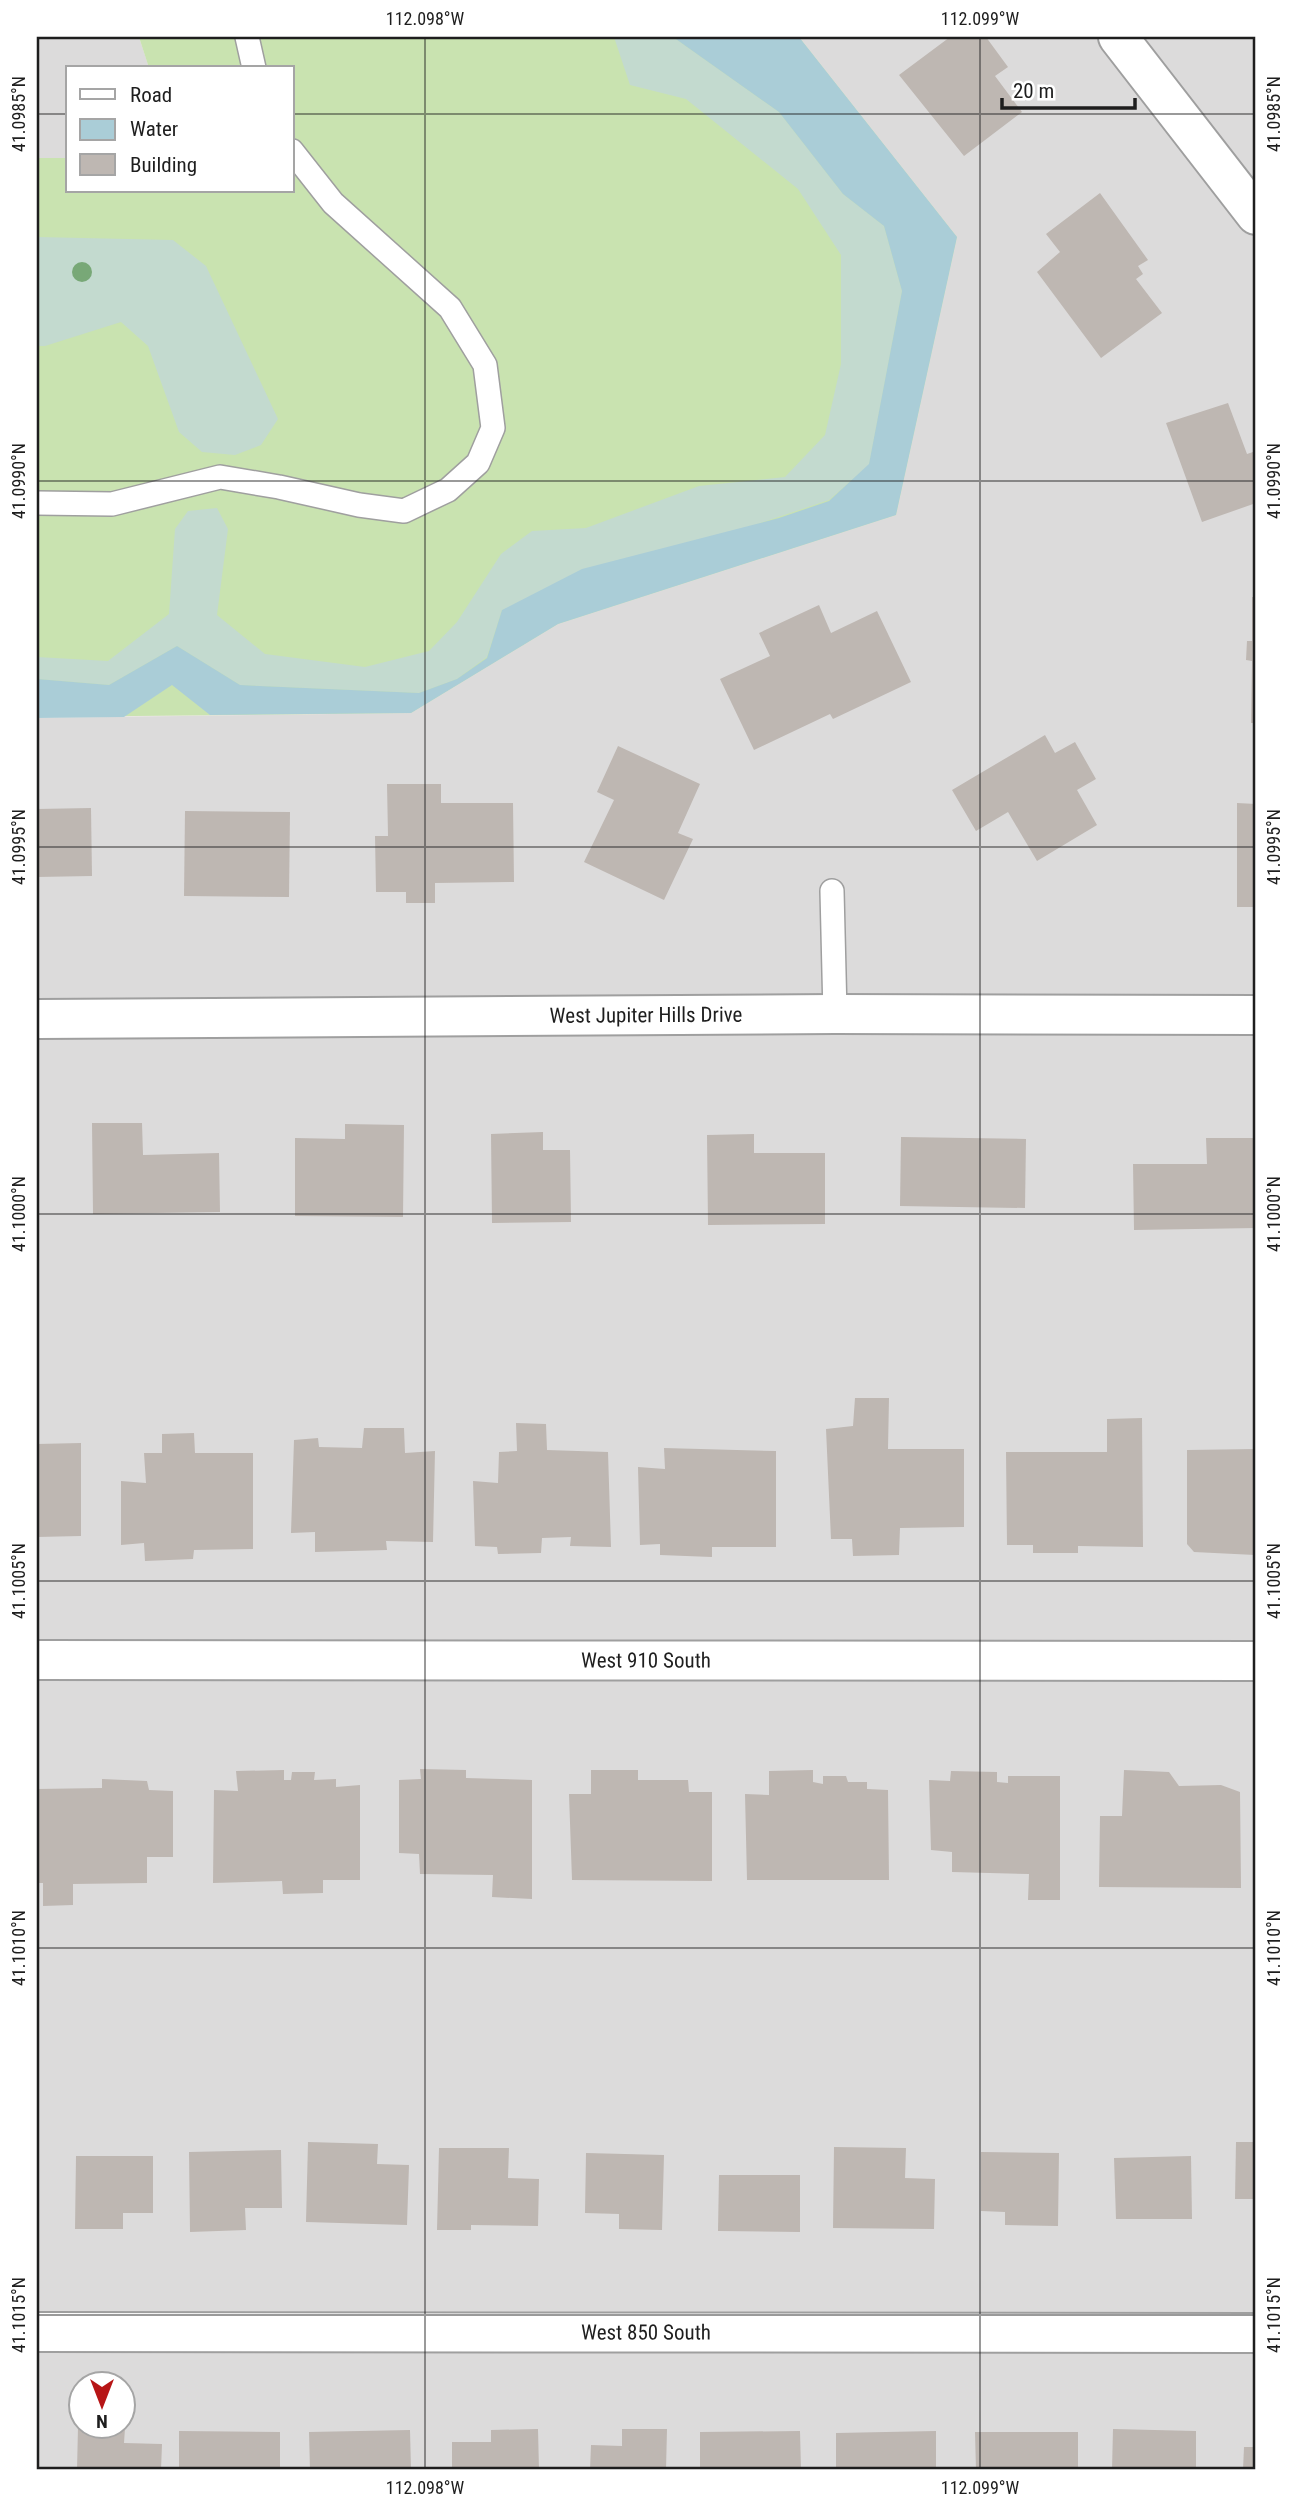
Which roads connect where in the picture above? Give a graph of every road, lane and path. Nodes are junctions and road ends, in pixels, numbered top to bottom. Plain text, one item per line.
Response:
1 (247, 37) edge
2 (1118, 37) edge
3 (254, 66) edge
4 (294, 154) edge
5 (1256, 215) edge
6 (37, 503) edge
7 (832, 891) dead end
8 (835, 1014) junction
9 (1256, 1014) edge
10 (37, 1019) edge
11 (37, 1660) edge
12 (1256, 1661) edge
13 (37, 2332) edge
14 (1256, 2333) edge

1 - 3 lane
2 - 5 street
4 - 6 lane
7 - 8 lane
8 - 9 street, West Jupiter Hills Drive
8 - 10 street, West Jupiter Hills Drive
11 - 12 street, West 910 South
13 - 14 street, West 850 South

